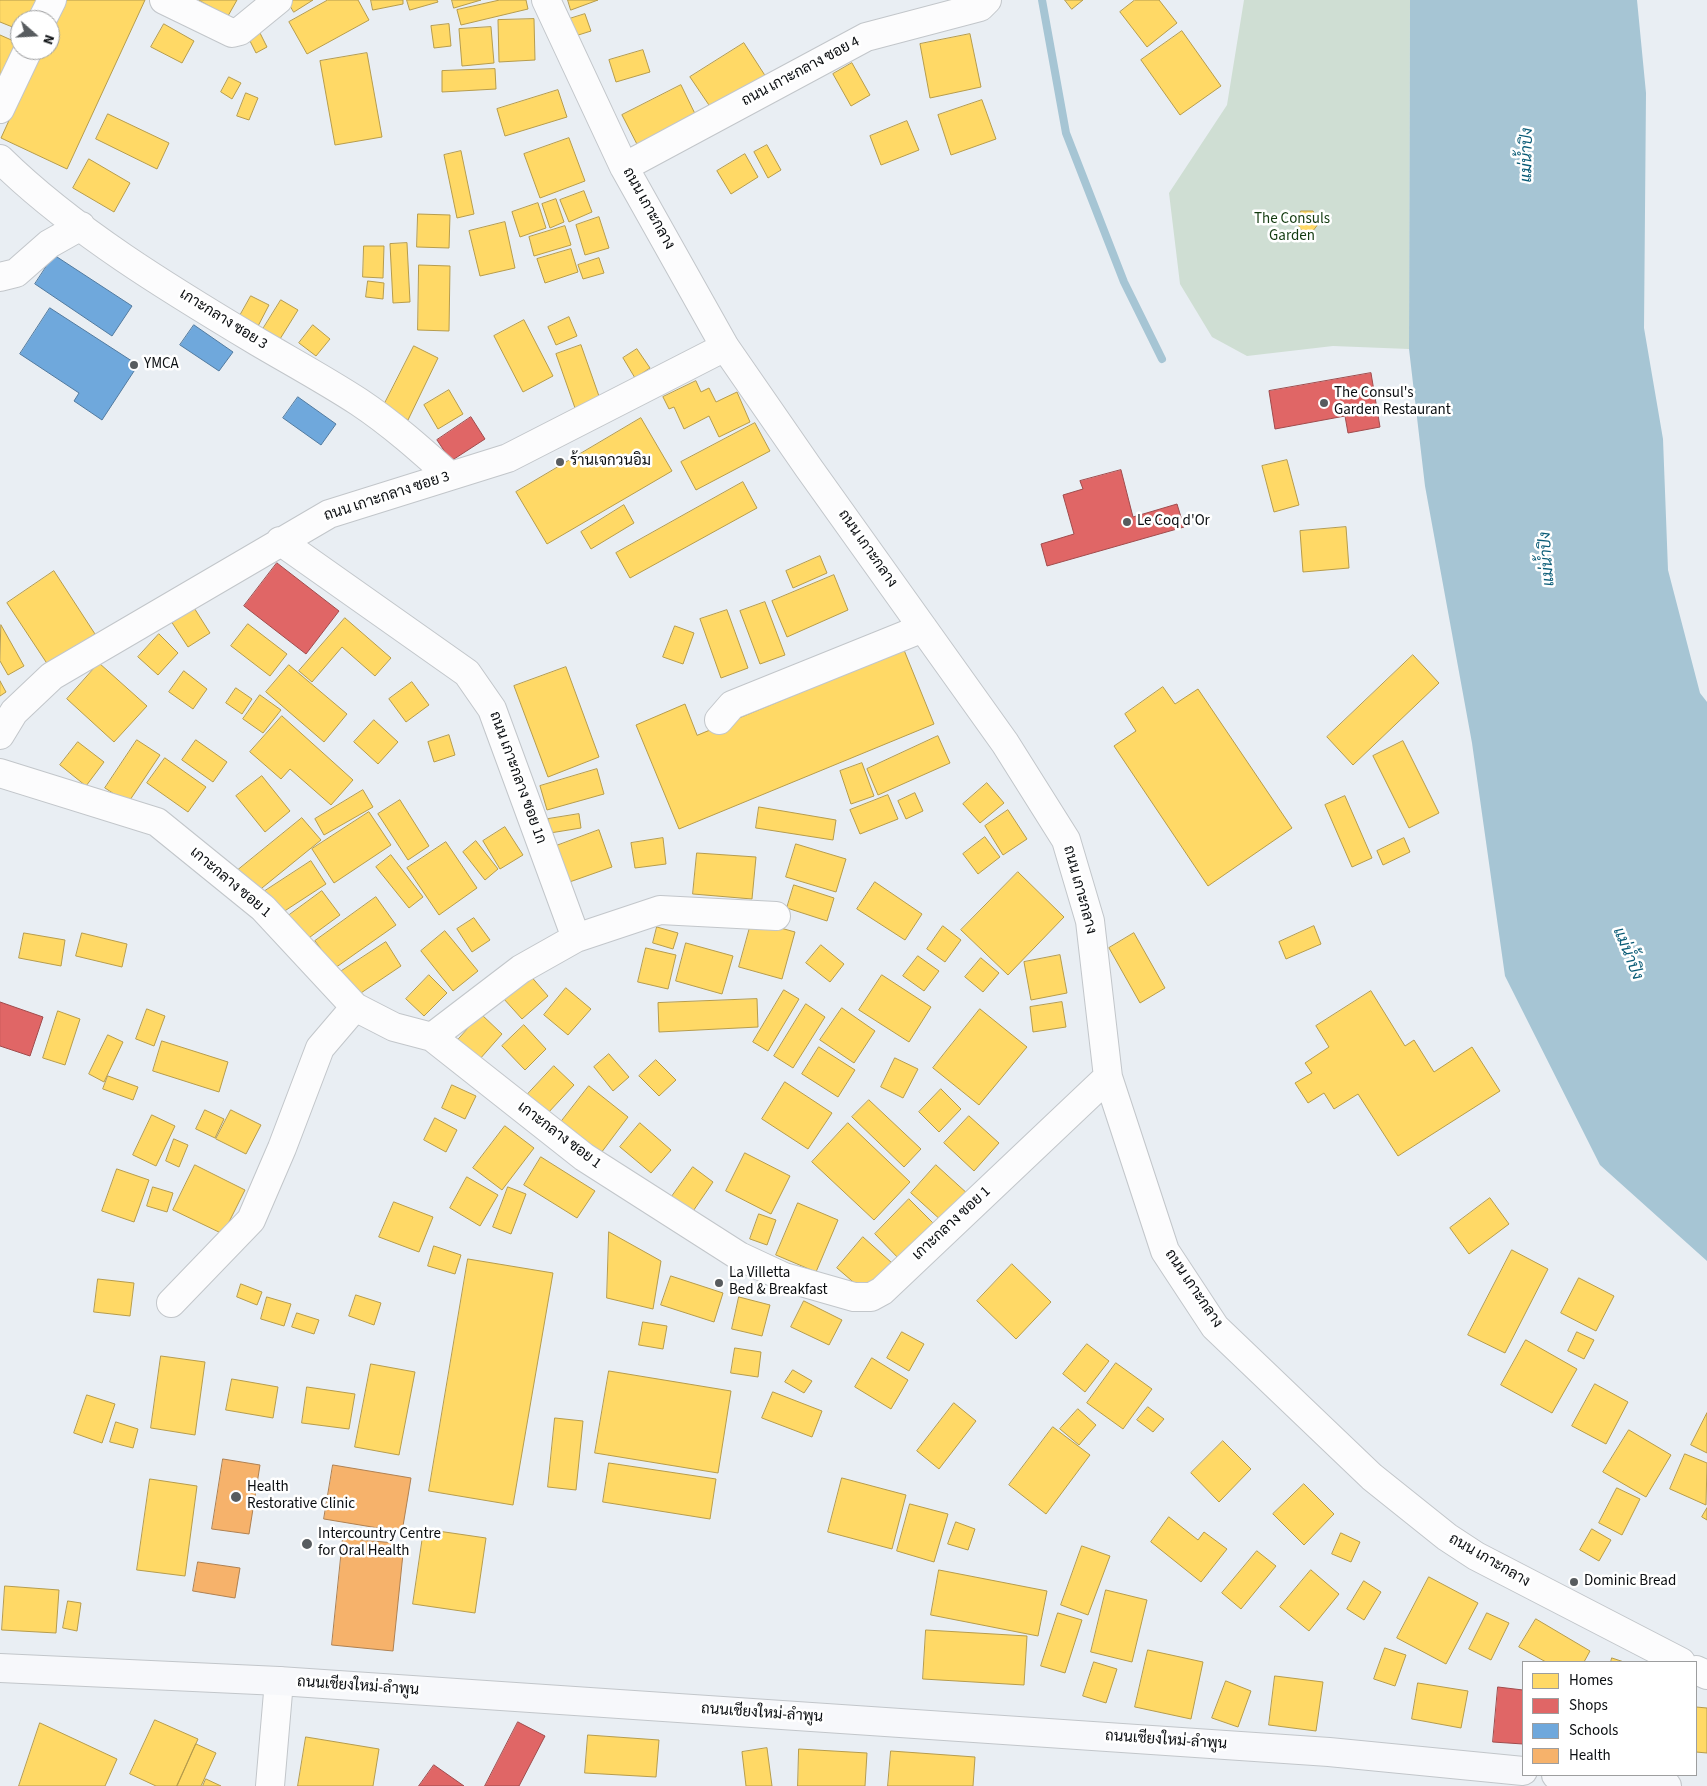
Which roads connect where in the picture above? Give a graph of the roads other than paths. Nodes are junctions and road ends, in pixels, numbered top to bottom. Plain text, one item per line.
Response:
1 (164, 0) edge
2 (278, 0) edge
3 (546, 0) edge
4 (987, 0) edge
5 (23, 60) edge
6 (0, 109) edge
7 (0, 159) edge
8 (624, 167) junction
9 (80, 226) junction
10 (0, 277) edge
11 (725, 347) junction
12 (450, 476) junction
13 (280, 541) junction
14 (923, 628) junction
15 (719, 720) dead end
16 (0, 736) edge
17 (0, 773) edge
18 (776, 916) dead end
19 (576, 938) junction
20 (355, 1007) junction
21 (432, 1037) junction
22 (1108, 1076) junction
23 (171, 1302) dead end
24 (1679, 1661) edge
25 (0, 1668) edge
26 (280, 1681) junction
27 (1522, 1771) edge
28 (1566, 1776) edge
29 (270, 1786) edge
30 (1667, 1786) edge

1 - 2 street
3 - 8 street, ถนน เกาะกลาง
4 - 8 street, ถนน เกาะกลาง ซอย 4
5 - 6 street
7 - 9 street, เกาะกลาง ซอย 3
8 - 11 street, ถนน เกาะกลาง
9 - 10 street
9 - 12 street, เกาะกลาง ซอย 3
11 - 12 street, ถนน เกาะกลาง ซอย 3
11 - 14 street, ถนน เกาะกลาง
12 - 13 street, ถนน เกาะกลาง ซอย 3
13 - 16 street, ถนน เกาะกลาง ซอย 3
13 - 19 street, ถนน เกาะกลาง ซอย 1ก
14 - 15 street
14 - 22 street, ถนน เกาะกลาง
17 - 20 street, เกาะกลาง ซอย 1
18 - 19 street
19 - 21 street
20 - 21 street, เกาะกลาง ซอย 1
20 - 23 street
21 - 22 street, เกาะกลาง ซอย 1
22 - 24 street, ถนน เกาะกลาง
25 - 26 main road, ถนนเชียงใหม่-ลำพูน
26 - 27 main road, ถนนเชียงใหม่-ลำพูน
26 - 29 street
28 - 30 main road

